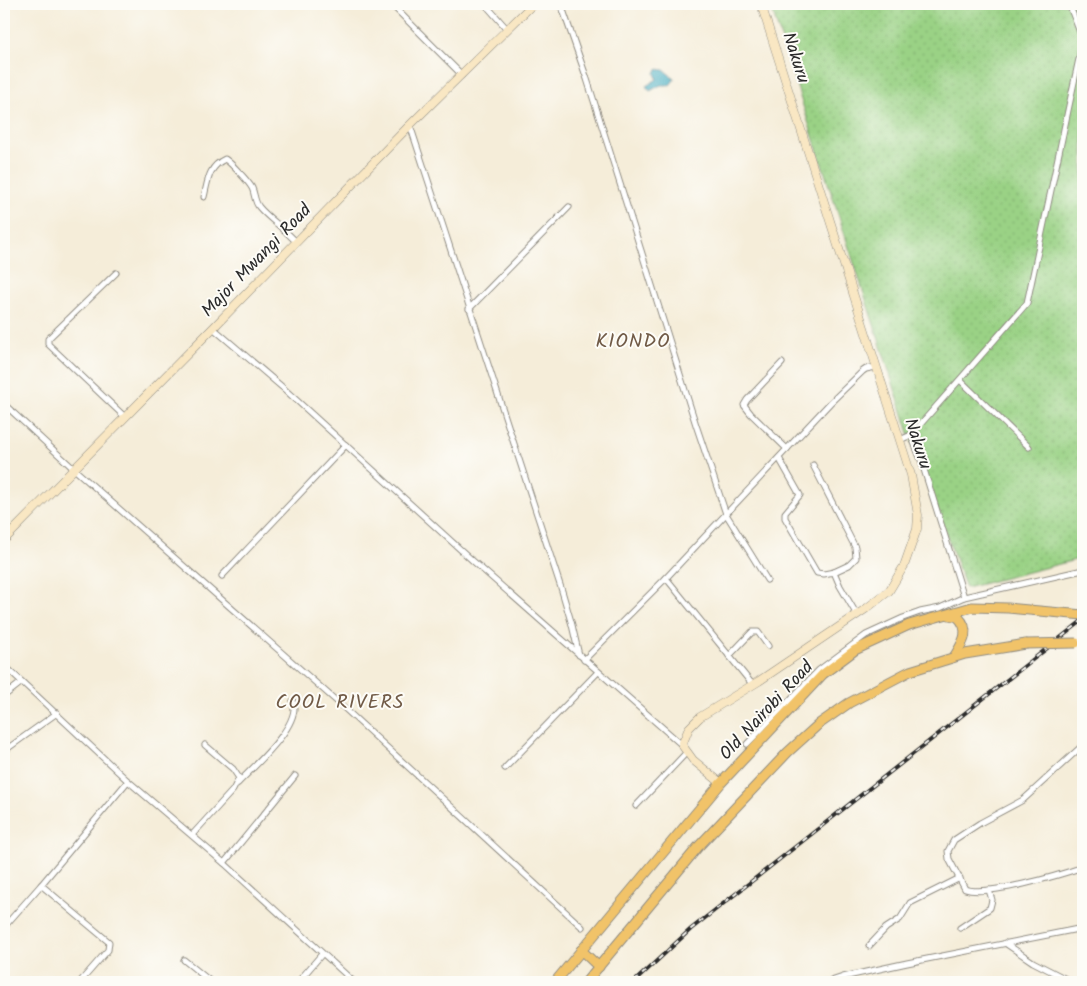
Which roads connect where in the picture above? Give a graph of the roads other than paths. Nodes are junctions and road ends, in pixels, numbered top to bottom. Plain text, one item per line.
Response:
1 (391, 4) edge
2 (485, 4) edge
3 (533, 4) edge
4 (561, 4) edge
5 (761, 4) edge
6 (1069, 4) edge
7 (507, 29) junction
8 (1083, 40) edge
9 (462, 75) junction
10 (410, 125) junction
11 (204, 197) dead end
12 (569, 207) dead end
13 (296, 242) junction
14 (116, 273) dead end
15 (469, 309) junction
16 (213, 328) junction
17 (782, 363) dead end
18 (876, 367) junction
19 (960, 380) junction
20 (4, 404) edge
21 (126, 417) junction
22 (911, 435) junction
23 (900, 440) junction
24 (346, 445) junction
25 (1029, 447) dead end
26 (787, 449) junction
27 (779, 458) junction
28 (813, 465) dead end
29 (74, 469) junction
30 (726, 514) junction
31 (4, 540) edge
32 (1083, 570) edge
33 (834, 572) junction
34 (222, 576) dead end
35 (666, 578) junction
36 (767, 580) dead end
37 (964, 597) junction
38 (946, 614) junction
39 (857, 615) junction
40 (1083, 615) edge
41 (1079, 643) edge
42 (768, 646) dead end
43 (579, 655) junction
44 (729, 656) junction
45 (954, 657) junction
46 (584, 660) junction
47 (4, 666) edge
48 (598, 672) junction
49 (22, 682) junction
50 (752, 684) junction
51 (4, 696) edge
52 (293, 701) dead end
53 (56, 713) junction
54 (204, 744) dead end
55 (747, 744) dead end
56 (682, 745) junction
57 (1083, 746) edge
58 (4, 751) edge
59 (687, 752) junction
60 (505, 768) dead end
61 (295, 776) dead end
62 (128, 781) junction
63 (238, 783) junction
64 (721, 783) junction
65 (636, 806) dead end
66 (192, 835) junction
67 (224, 863) junction
68 (1083, 867) edge
69 (960, 878) junction
70 (41, 885) junction
71 (989, 890) junction
72 (4, 927) edge
73 (582, 927) dead end
74 (960, 928) dead end
75 (1083, 928) edge
76 (1005, 944) junction
77 (869, 946) dead end
78 (581, 950) junction
79 (322, 954) junction
80 (184, 960) dead end
81 (599, 968) junction
82 (80, 982) edge
83 (211, 982) edge
84 (298, 982) edge
85 (354, 982) edge
86 (555, 982) edge
87 (586, 982) edge
88 (828, 982) edge
89 (1072, 982) edge

1 - 9 street
2 - 7 street
3 - 7 main road, Major Mwangi Road
4 - 30 street
5 - 18 main road, Nakuru
6 - 8 street
7 - 9 main road, Major Mwangi Road
8 - 19 street
9 - 10 main road, Major Mwangi Road
10 - 13 main road, Major Mwangi Road
10 - 15 street
11 - 13 street
12 - 15 street
13 - 16 main road, Major Mwangi Road
14 - 21 street
15 - 43 street
16 - 21 main road, Major Mwangi Road
16 - 24 street
17 - 26 street
18 - 23 main road, Nakuru
18 - 26 street
19 - 22 street
19 - 25 street
20 - 29 street
21 - 29 main road, Major Mwangi Road
22 - 23 street
22 - 37 street
23 - 39 main road, Nakuru
24 - 34 street
24 - 43 street
26 - 27 street
27 - 30 street
27 - 33 street
28 - 33 street
29 - 31 main road, Major Mwangi Road
29 - 73 street
30 - 35 street
30 - 36 street
32 - 37 street
33 - 39 street
35 - 44 street
35 - 46 street
37 - 55 street
38 - 40 highway, Old Nairobi Road
38 - 45 highway
38 - 64 highway, Old Nairobi Road
39 - 50 main road, Nakuru
41 - 45 highway, bridge
42 - 44 street
43 - 46 street
44 - 50 street
45 - 81 highway
46 - 48 street
47 - 49 street
48 - 56 street
48 - 60 street
49 - 51 street
49 - 53 street
50 - 56 main road, Nakuru
52 - 63 street
53 - 58 street
53 - 62 street
54 - 63 street
56 - 59 main road
57 - 69 street
59 - 64 main road
59 - 65 street
61 - 67 street
62 - 66 street
62 - 70 street
63 - 66 street
64 - 78 highway, Old Nairobi Road
66 - 67 street
67 - 79 street
68 - 71 street
69 - 71 street
69 - 77 street
70 - 72 street
70 - 82 street
71 - 74 street
75 - 76 street
76 - 88 street
76 - 89 street
78 - 81 highway
78 - 86 highway, Old Nairobi Road
79 - 84 street
79 - 85 street
80 - 83 street
81 - 87 highway

